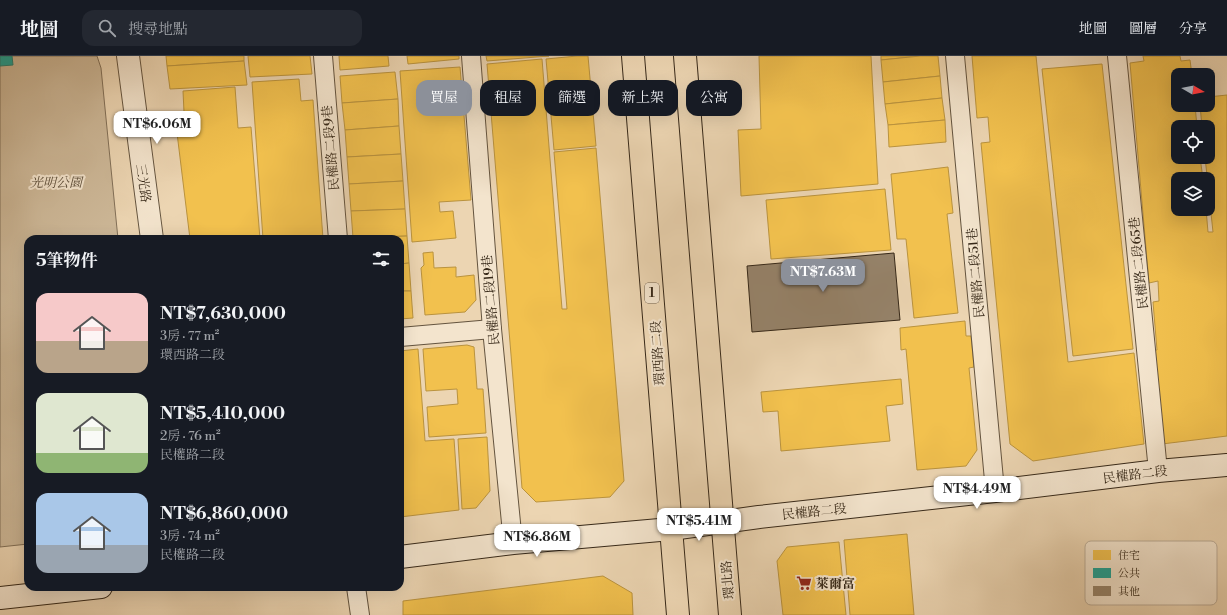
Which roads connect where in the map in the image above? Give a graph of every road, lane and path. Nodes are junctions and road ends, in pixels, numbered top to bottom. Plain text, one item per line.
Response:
1 (128, 56) edge
2 (323, 56) edge
3 (471, 56) edge
4 (633, 56) edge
5 (685, 56) edge
6 (956, 56) edge
7 (1118, 56) edge
8 (151, 235) edge
9 (338, 235) edge
10 (492, 329) junction
11 (404, 337) edge
12 (1227, 465) edge
13 (1158, 471) junction
14 (995, 491) junction
15 (722, 522) junction
16 (671, 530) junction
17 (513, 543) junction
18 (404, 557) edge
19 (64, 591) edge
20 (357, 591) edge
21 (0, 598) edge
22 (360, 615) edge
23 (678, 615) edge
24 (730, 615) edge

1 - 8 street, 三光路
2 - 9 lane, 民權路二段9巷
3 - 10 lane, 民權路二段19巷
4 - 16 main road, 環西路二段 / 1
5 - 15 main road
6 - 14 lane, 民權路二段51巷
7 - 13 lane, 民權路二段65巷
10 - 11 lane
10 - 17 lane, 民權路二段19巷
12 - 13 street, 民權路二段
13 - 14 street, 民權路二段
14 - 15 street, 民權路二段
15 - 16 street, 民權路二段
15 - 24 main road, 環北路
16 - 17 street, 民權路二段
16 - 23 main road, 1
17 - 18 street, 民權路二段
19 - 21 street
20 - 22 lane

